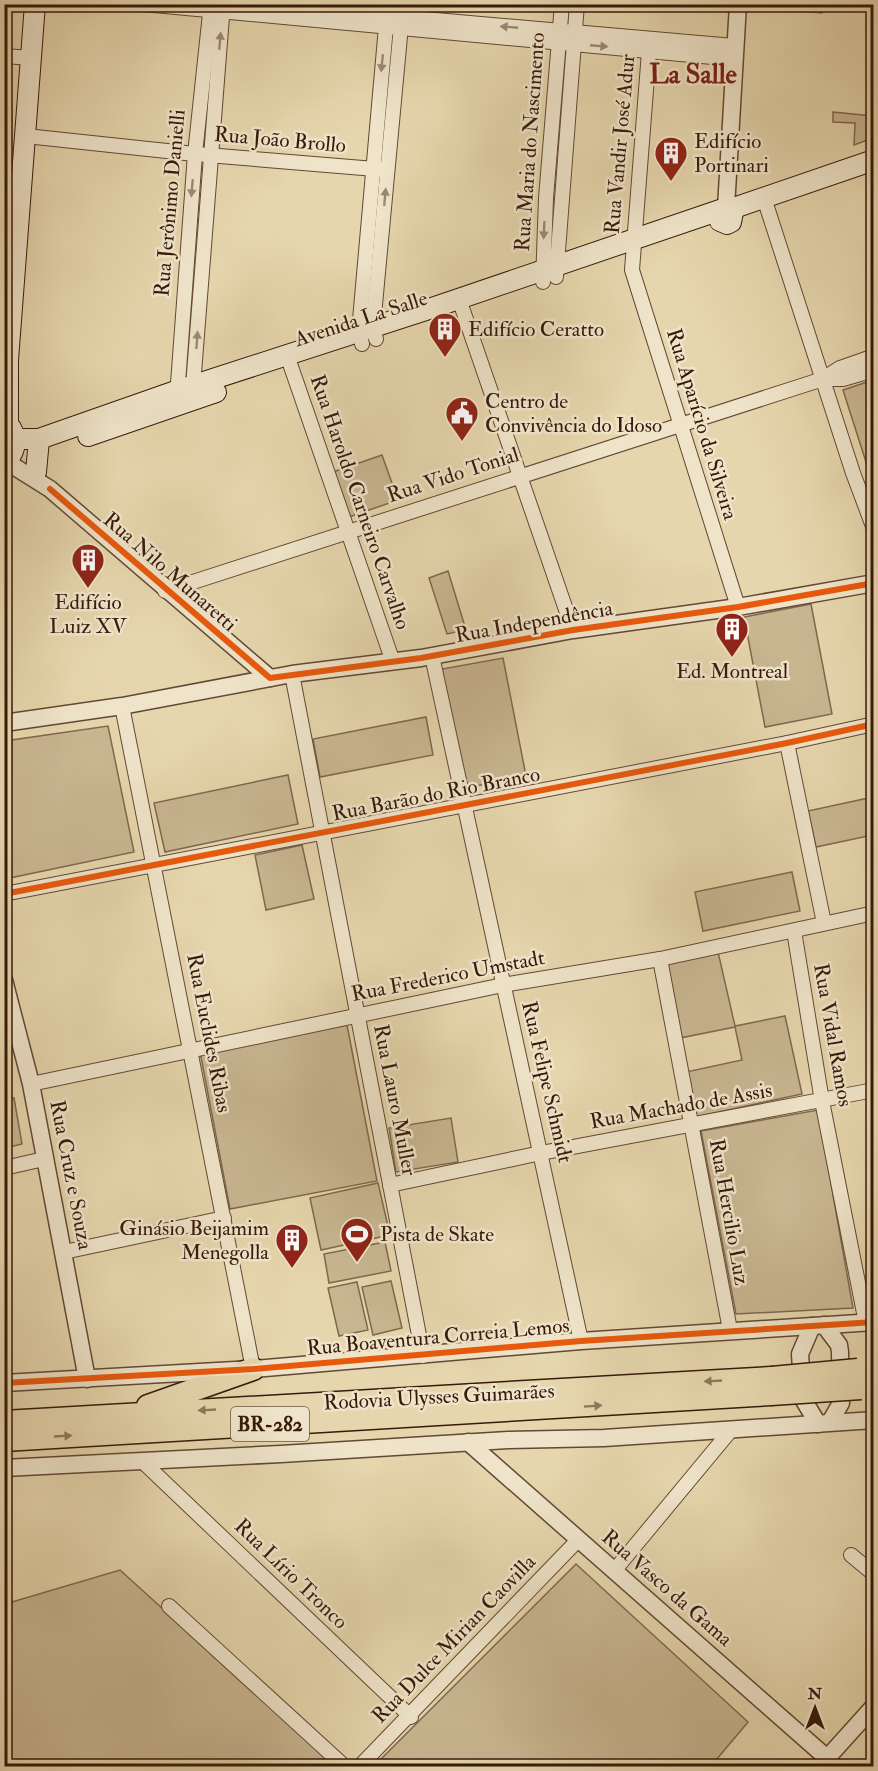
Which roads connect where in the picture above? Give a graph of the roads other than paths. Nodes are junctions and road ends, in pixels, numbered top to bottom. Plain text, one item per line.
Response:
1 (35, 4) edge
2 (143, 4) edge
3 (253, 4) edge
4 (561, 4) edge
5 (577, 4) edge
6 (738, 4) edge
7 (152, 5) edge
8 (217, 8) edge
9 (287, 13) junction
10 (387, 16) edge
11 (402, 17) edge
12 (559, 37) junction
13 (574, 38) junction
14 (649, 45) junction
15 (734, 52) junction
16 (4, 56) edge
17 (32, 58) junction
18 (203, 69) junction
19 (218, 70) junction
20 (380, 85) junction
21 (395, 87) junction
22 (200, 108) junction
23 (215, 109) junction
24 (552, 119) junction
25 (567, 121) junction
26 (376, 126) junction
27 (392, 126) junction
28 (26, 136) junction
29 (195, 154) junction
30 (211, 156) junction
31 (557, 157) junction
32 (873, 160) edge
33 (372, 169) junction
34 (387, 171) junction
35 (873, 172) edge
36 (822, 184) junction
37 (13, 199) edge
38 (766, 204) junction
39 (727, 214) junction
40 (190, 221) junction
41 (206, 221) junction
42 (367, 228) junction
43 (382, 230) junction
44 (633, 246) junction
45 (371, 271) junction
46 (549, 273) junction
47 (184, 294) junction
48 (200, 294) junction
49 (461, 305) junction
50 (368, 335) junction
51 (873, 356) edge
52 (289, 361) junction
53 (7, 368) edge
54 (873, 370) edge
55 (823, 379) junction
56 (186, 395) junction
57 (680, 424) junction
58 (8, 450) edge
59 (38, 455) junction
60 (520, 476) junction
61 (50, 489) junction
62 (873, 529) edge
63 (347, 531) junction
64 (873, 583) edge
65 (165, 591) junction
66 (738, 607) junction
67 (573, 630) junction
68 (432, 656) junction
69 (393, 662) junction
70 (292, 674) junction
71 (270, 678) junction
72 (122, 706) junction
73 (4, 723) edge
74 (873, 723) edge
75 (787, 743) junction
76 (464, 804) junction
77 (321, 834) junction
78 (155, 866) junction
79 (4, 894) edge
80 (873, 913) edge
81 (825, 923) junction
82 (794, 931) junction
83 (660, 959) junction
84 (4, 980) edge
85 (503, 986) junction
86 (357, 1015) junction
87 (190, 1050) junction
88 (31, 1084) junction
89 (873, 1090) edge
90 (822, 1101) junction
91 (692, 1125) junction
92 (542, 1153) junction
93 (44, 1159) junction
94 (4, 1168) edge
95 (390, 1185) junction
96 (224, 1218) junction
97 (64, 1252) junction
98 (863, 1323) edge
99 (818, 1326) junction
100 (777, 1328) junction
101 (730, 1330) junction
102 (581, 1341) junction
103 (839, 1345) junction
104 (800, 1354) junction
105 (423, 1356) junction
106 (253, 1369) junction
107 (867, 1378) edge
108 (87, 1379) junction
109 (4, 1383) edge
110 (772, 1386) junction
111 (803, 1399) junction
112 (841, 1403) junction
113 (124, 1415) junction
114 (866, 1420) edge
115 (4, 1422) edge
116 (824, 1423) junction
117 (786, 1426) junction
118 (731, 1430) junction
119 (4, 1440) edge
120 (468, 1442) junction
121 (142, 1461) junction
122 (4, 1468) edge
123 (578, 1540) junction
124 (851, 1555) dead end
125 (614, 1571) junction
126 (873, 1574) edge
127 (169, 1606) dead end
128 (873, 1706) edge
129 (411, 1717) junction
130 (828, 1764) edge
131 (344, 1767) edge
132 (360, 1767) edge

1 - 17 main road
2 - 7 street
3 - 9 street
4 - 12 street, Rua Maria do Nascimento
5 - 13 street, Rua Maria do Nascimento
6 - 15 street
7 - 8 street
8 - 9 street
8 - 18 street, Rua Jerônimo Danielli
19 -> 8 street, Rua Jerônimo Danielli
9 - 10 street
10 - 11 street
10 -> 20 street
11 - 12 street
11 - 21 street
12 - 13 street
12 - 24 street, Rua Maria do Nascimento
13 - 14 street
13 - 25 street, Rua Maria do Nascimento
14 - 15 street
14 - 44 street, Rua Vandir José Adur
15 - 39 street
16 - 17 street
17 - 28 main road
18 - 19 street
18 - 22 street, Rua Jerônimo Danielli
19 - 23 street, Rua Jerônimo Danielli
20 - 21 street
20 - 26 street
21 - 27 street
22 - 23 street
22 - 29 street, Rua Jerônimo Danielli
23 - 30 street, Rua Jerônimo Danielli
24 - 25 street
24 - 31 street, Rua Maria do Nascimento
25 - 31 street, Rua Maria do Nascimento
26 - 27 street
26 - 33 street
27 - 34 street
28 - 29 street, Rua João Brollo
28 - 37 main road
29 - 30 street, Rua João Brollo
29 -> 40 street, Rua Jerônimo Danielli
30 - 33 street, Rua João Brollo
30 - 41 street, Rua Jerônimo Danielli
31 - 46 street, Rua Maria do Nascimento
32 - 36 main road, Avenida La Salle
33 - 34 street, Rua João Brollo
33 - 42 street
43 -> 34 street
35 - 36 main road, Avenida La Salle
36 - 38 main road, Avenida La Salle
37 - 53 main road
38 - 39 main road, Avenida La Salle
38 - 55 street
39 - 44 main road, Avenida La Salle
40 - 41 street
40 - 47 street, Rua Jerônimo Danielli
41 - 48 street, Rua Jerônimo Danielli
42 - 43 street
42 - 45 street
43 - 45 street
44 - 46 main road, Avenida La Salle
44 - 57 street, Rua Aparício da Silveira
45 - 50 street
46 - 49 main road, Avenida La Salle
47 - 48 street
47 - 56 street, Rua Jerônimo Danielli
56 -> 48 street, Rua Jerônimo Danielli
49 - 50 main road, Avenida La Salle
49 - 60 street
50 - 52 main road, Avenida La Salle
51 - 55 street, Rua Vido Tonial
52 - 56 main road, Avenida La Salle
52 - 63 street, Rua Haroldo Carneiro Carvalho
53 - 58 main road
54 - 55 street, Rua Vido Tonial
55 - 57 street, Rua Vido Tonial
55 - 62 street
56 - 59 main road, Avenida La Salle
57 - 60 street, Rua Vido Tonial
57 - 66 street, Rua Aparício da Silveira
58 - 59 main road, Avenida La Salle
58 - 61 street, Rua Nilo Munaretti
59 - 61 street, Rua Nilo Munaretti
60 - 63 street, Rua Vido Tonial
60 - 67 street
61 - 65 street, Rua Nilo Munaretti
63 - 65 street, Rua Vido Tonial
63 - 69 street, Rua Haroldo Carneiro Carvalho
64 - 66 street, Rua Independência
65 - 71 street, Rua Nilo Munaretti
66 - 67 street, Rua Independência
67 - 68 street, Rua Independência
68 - 69 street, Rua Independência
68 - 76 street, Rua Felipe Schmidt
69 - 70 street, Rua Independência
70 - 71 street, Rua Independência
70 - 77 street, Rua Lauro Muller
71 - 72 street, Rua Independência
72 - 73 street, Rua Independência
72 - 78 street, Rua Euclides Ribas
74 - 75 street, Rua Barão do Rio Branco
75 - 76 street, Rua Barão do Rio Branco
75 - 81 street
76 - 77 street, Rua Barão do Rio Branco
76 - 85 street, Rua Felipe Schmidt
77 - 78 street, Rua Barão do Rio Branco
77 - 86 street, Rua Lauro Muller
78 - 79 street, Rua Barão do Rio Branco
78 - 87 street, Rua Euclides Ribas
80 - 81 street, Rua Frederico Umstadt
81 - 82 street, Rua Frederico Umstadt
82 - 83 street, Rua Frederico Umstadt
82 - 90 street, Rua Vidal Ramos
83 - 85 street, Rua Frederico Umstadt
83 - 91 street, Rua Hercilio Luz
84 - 88 street, Rua Cruz e Souza
85 - 86 street, Rua Frederico Umstadt
85 - 92 street, Rua Felipe Schmidt
86 - 87 street, Rua Frederico Umstadt
86 - 95 street, Rua Lauro Muller
87 - 88 street, Rua Frederico Umstadt
87 - 96 street, Rua Euclides Ribas
88 - 93 street, Rua Cruz e Souza
89 - 90 street, Rua Machado de Assis
90 - 91 street, Rua Machado de Assis
90 - 98 street, Rua Vidal Ramos
91 - 92 street, Rua Machado de Assis
91 - 101 street, Rua Hercilio Luz
92 - 95 street, Rua Machado de Assis
92 - 102 street, Rua Felipe Schmidt
93 - 94 street
93 - 97 street, Rua Cruz e Souza
95 - 105 street, Rua Lauro Muller
96 - 97 street
96 - 106 street, Rua Euclides Ribas
97 - 108 street, Rua Cruz e Souza
98 - 99 street, Rua Boaventura Correia Lemos
98 - 103 street
99 - 100 street, Rua Boaventura Correia Lemos
99 - 103 street
99 - 104 street
100 - 101 street, Rua Boaventura Correia Lemos
100 - 104 street
101 - 102 street, Rua Boaventura Correia Lemos
102 - 105 street, Rua Boaventura Correia Lemos
103 - 112 street
104 - 111 street
105 - 106 street, Rua Boaventura Correia Lemos
106 - 108 street, Rua Boaventura Correia Lemos
106 - 113 highway
107 - 110 highway, Rodovia Ulysses Guimarães / BR-282, bridge
108 - 109 street, Rua Boaventura Correia Lemos
110 -> 113 highway, Rodovia Ulysses Guimarães / BR-282
119 -> 110 highway, Rodovia Ulysses Guimarães / BR-282
111 - 116 street
111 - 117 street
112 - 114 street
112 - 116 street
113 - 115 highway, Rodovia Ulysses Guimarães / BR-282
114 - 116 street
116 - 117 street
117 - 118 street
118 - 120 street
118 - 125 street
120 - 121 street
120 - 123 street, Rua Vasco da Gama
121 - 122 street
121 - 129 street, Rua Lírio Tronco
123 - 125 street, Rua Vasco da Gama
123 - 129 street, Rua Dulce Mirian Caovilla
124 - 126 street
125 - 130 street, Rua Vasco da Gama
127 - 131 street
128 - 130 street
129 - 132 street, Rua Dulce Mirian Caovilla

